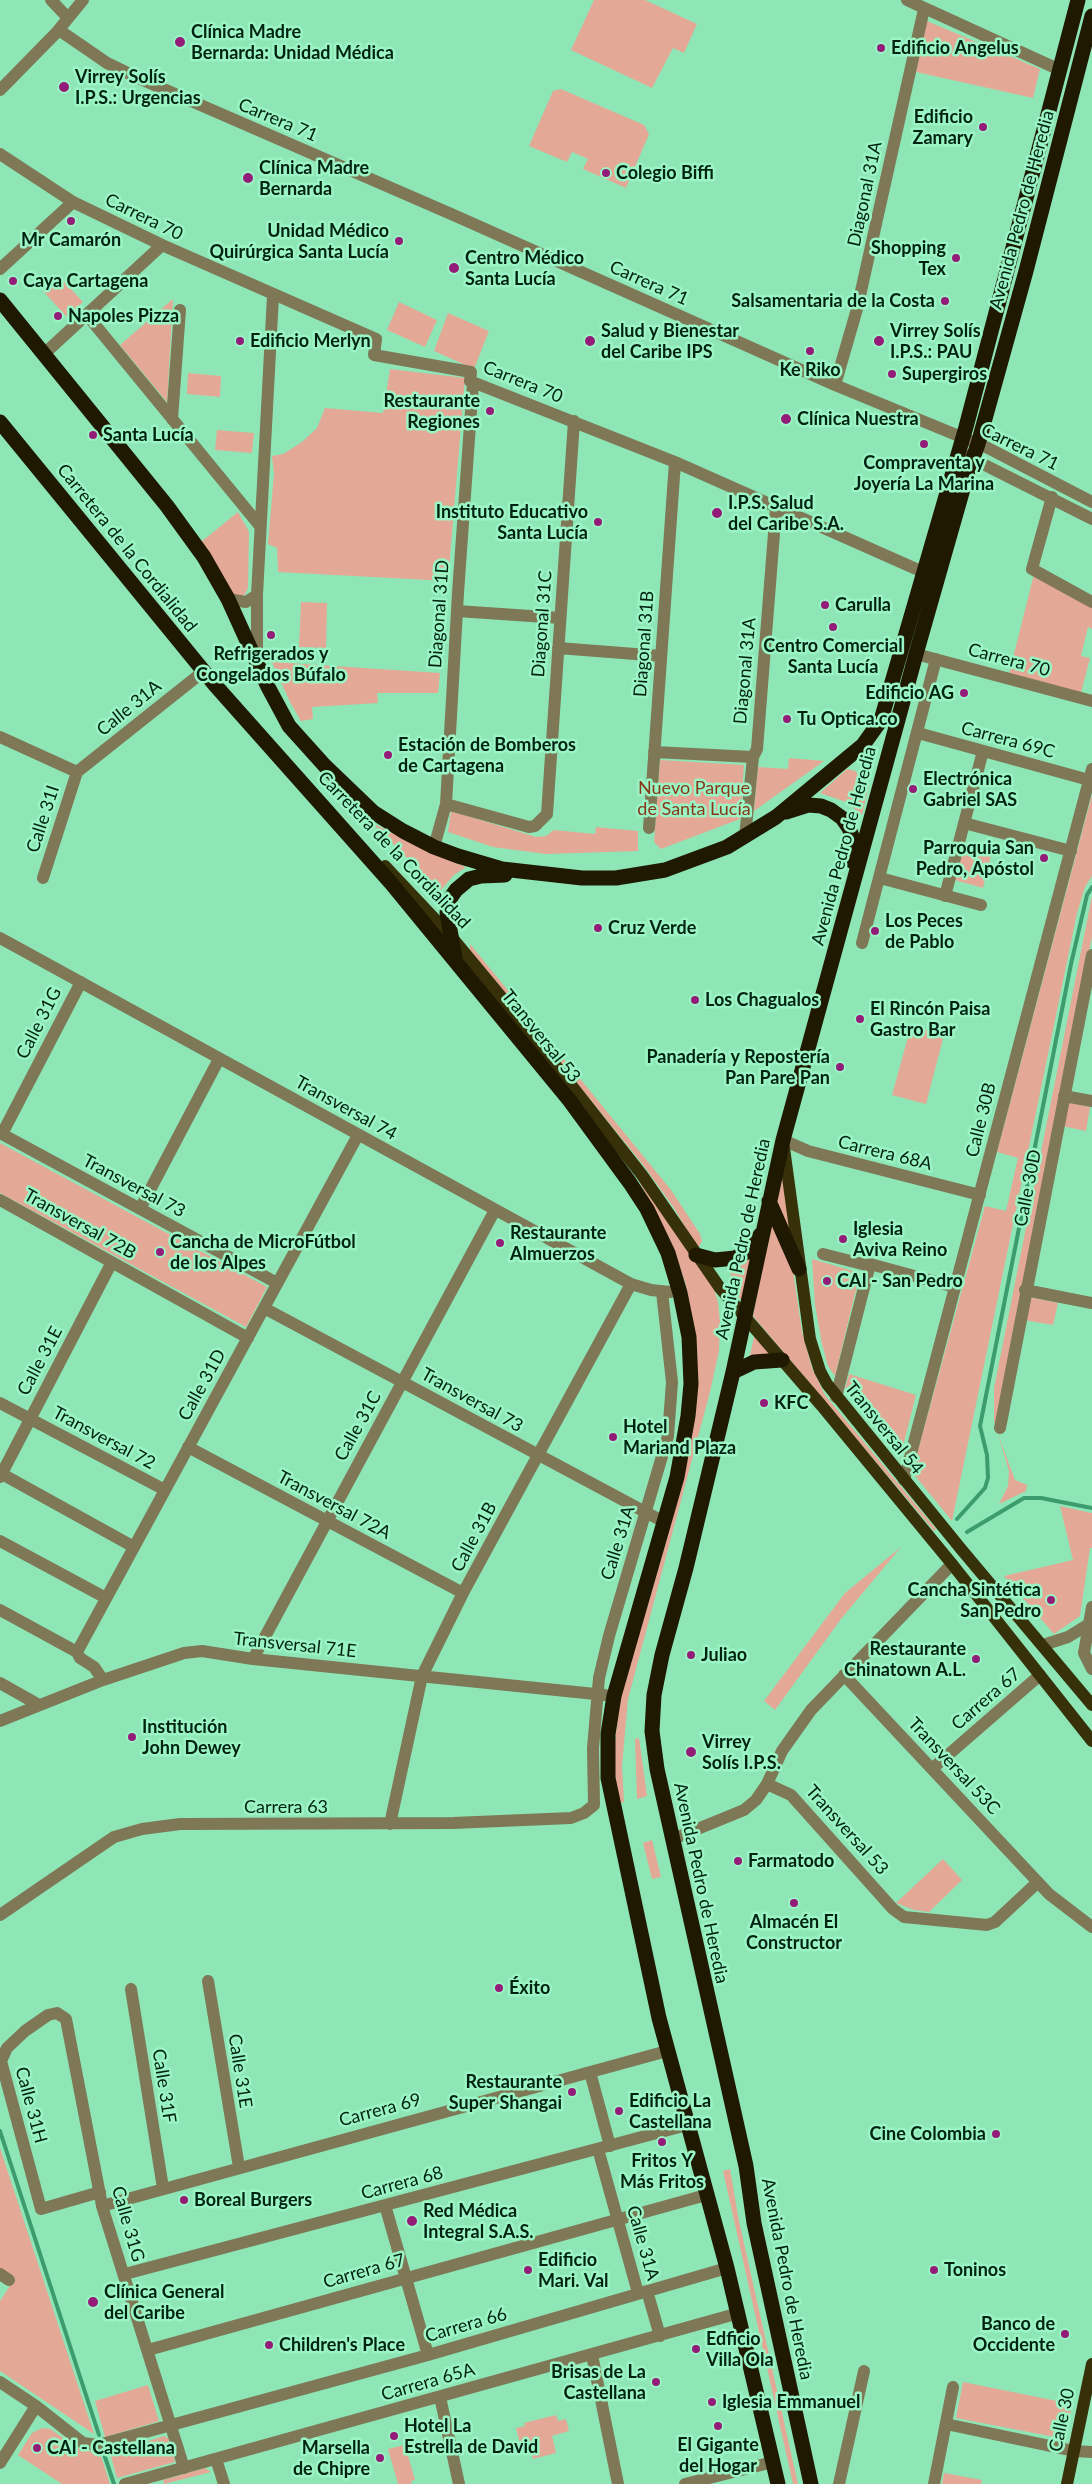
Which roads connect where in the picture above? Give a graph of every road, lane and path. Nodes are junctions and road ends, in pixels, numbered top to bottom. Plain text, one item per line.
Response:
1 (52, 0) edge
2 (82, 0) edge
3 (906, 0) edge
4 (1078, 0) edge
5 (924, 9) junction
6 (1092, 16) edge
7 (68, 18) junction
8 (59, 30) junction
9 (1088, 50) edge
10 (1060, 70) junction
11 (0, 90) edge
12 (0, 154) edge
13 (73, 202) junction
14 (162, 245) junction
15 (0, 269) edge
16 (273, 296) junction
17 (0, 300) edge
18 (180, 310) dead end
19 (87, 315) junction
20 (44, 354) junction
21 (474, 383) junction
22 (835, 386) junction
23 (172, 419) junction
24 (574, 420) junction
25 (0, 422) edge
26 (959, 445) junction
27 (976, 451) junction
28 (675, 462) junction
29 (1052, 498) junction
30 (1092, 502) edge
31 (776, 508) junction
32 (1092, 519) edge
33 (260, 526) junction
34 (923, 572) junction
35 (257, 595) junction
36 (228, 599) junction
37 (1092, 602) edge
38 (456, 611) junction
39 (560, 618) junction
40 (558, 648) junction
41 (916, 654) junction
42 (661, 656) junction
43 (936, 659) junction
44 (257, 662) junction
45 (204, 671) junction
46 (1092, 701) edge
47 (918, 733) junction
48 (0, 737) edge
49 (983, 751) junction
50 (654, 752) junction
51 (753, 757) junction
52 (77, 772) junction
53 (1090, 774) edge
54 (446, 804) junction
55 (776, 817) junction
56 (340, 823) junction
57 (964, 823) junction
58 (648, 828) dead end
59 (746, 837) junction
60 (434, 847) junction
61 (1071, 851) junction
62 (549, 875) junction
63 (43, 878) dead end
64 (880, 878) junction
65 (850, 892) junction
66 (945, 896) junction
67 (981, 906) dead end
68 (450, 935) junction
69 (0, 938) edge
70 (862, 943) dead end
71 (1092, 955) edge
72 (456, 962) junction
73 (81, 982) junction
74 (219, 1059) junction
75 (1064, 1096) junction
76 (1092, 1101) edge
77 (1, 1134) edge
78 (358, 1135) junction
79 (783, 1140) junction
80 (980, 1195) junction
81 (0, 1200) edge
82 (769, 1201) junction
83 (140, 1209) junction
84 (495, 1210) junction
85 (763, 1227) junction
86 (823, 1254) dead end
87 (696, 1255) junction
88 (112, 1262) junction
89 (870, 1265) junction
90 (799, 1269) junction
91 (277, 1283) junction
92 (631, 1284) junction
93 (955, 1287) junction
94 (1026, 1290) junction
95 (662, 1292) junction
96 (680, 1293) junction
97 (1092, 1303) edge
98 (264, 1308) junction
99 (746, 1316) junction
100 (248, 1338) junction
101 (782, 1360) junction
102 (733, 1372) junction
103 (402, 1382) junction
104 (836, 1397) junction
105 (0, 1403) edge
106 (30, 1419) junction
107 (1000, 1428) dead end
108 (188, 1447) junction
109 (538, 1456) junction
110 (1, 1475) edge
111 (904, 1480) junction
112 (165, 1490) junction
113 (645, 1512) junction
114 (326, 1521) junction
115 (664, 1522) junction
116 (0, 1541) edge
117 (134, 1547) junction
118 (950, 1561) junction
119 (463, 1593) junction
120 (106, 1598) junction
121 (1092, 1607) edge
122 (0, 1610) edge
123 (1089, 1624) junction
124 (1043, 1645) junction
125 (77, 1652) junction
126 (253, 1659) junction
127 (1092, 1669) edge
128 (844, 1675) junction
129 (1040, 1675) junction
130 (422, 1676) junction
131 (103, 1680) junction
132 (0, 1683) edge
133 (1075, 1683) junction
134 (597, 1694) junction
135 (1092, 1695) edge
136 (614, 1696) junction
137 (39, 1705) junction
138 (1092, 1705) edge
139 (0, 1721) edge
140 (1092, 1741) edge
141 (933, 1768) junction
142 (767, 1784) junction
143 (594, 1805) joint
144 (390, 1824) junction
145 (672, 1837) junction
146 (1038, 1882) junction
147 (0, 1915) edge
148 (1092, 1927) edge
149 (208, 1981) dead end
150 (131, 1989) dead end
151 (37, 2022) joint
152 (667, 2051) junction
153 (590, 2072) junction
154 (687, 2125) junction
155 (604, 2147) junction
156 (239, 2167) junction
157 (163, 2188) junction
158 (100, 2192) junction
159 (706, 2195) junction
160 (385, 2205) junction
161 (102, 2206) junction
162 (618, 2221) junction
163 (727, 2268) junction
164 (125, 2274) junction
165 (406, 2277) junction
166 (643, 2292) junction
167 (739, 2313) junction
168 (660, 2336) junction
169 (148, 2350) junction
170 (428, 2355) junction
171 (592, 2355) junction
172 (1092, 2364) edge
173 (864, 2371) dead end
174 (0, 2382) edge
175 (953, 2387) dead end
176 (440, 2397) junction
177 (36, 2406) junction
178 (171, 2424) junction
179 (946, 2424) junction
180 (1074, 2451) junction
181 (1092, 2452) edge
182 (216, 2459) junction
183 (773, 2462) junction
184 (0, 2463) edge
185 (184, 2468) junction
186 (125, 2484) edge
187 (224, 2484) edge
188 (459, 2484) edge
189 (618, 2484) edge
190 (685, 2484) edge
191 (778, 2484) edge
192 (811, 2484) edge
193 (839, 2484) edge
194 (934, 2484) edge
195 (1067, 2484) edge

1 - 7 street
2 - 7 street
3 - 5 street
4 - 10 highway, Avenida Pedro de Heredia
5 - 10 street
5 - 22 street, Diagonal 31A
6 - 9 highway, Avenida Pedro de Heredia
7 - 8 street
8 - 11 street
8 - 22 street, Carrera 71
9 - 27 highway, Avenida Pedro de Heredia
10 - 26 highway, Avenida Pedro de Heredia
12 - 13 street, Carrera 70
13 - 14 street, Carrera 70
13 - 15 street
14 - 16 street, Carrera 70
14 - 19 street
16 - 21 street, Carrera 70
16 - 33 street
17 - 20 highway, Carretera de la Cordialidad
18 - 23 street
19 - 20 street
19 - 23 street
20 - 36 highway, Carretera de la Cordialidad
21 - 24 street, Carrera 70
21 - 38 street, Diagonal 31D
22 - 26 street, Carrera 71
23 - 33 street
24 - 28 street, Carrera 70
24 - 39 street, Diagonal 31C
25 - 45 highway, Carretera de la Cordialidad
26 - 27 street, Carrera 71
26 - 34 highway, Avenida Pedro de Heredia
27 - 29 street, Carrera 71
27 - 30 street, Carrera 71
27 - 41 highway, Avenida Pedro de Heredia
28 - 31 street, Carrera 70
28 - 42 street, Diagonal 31B
29 - 32 street, Carrera 71
29 - 37 street
31 - 34 street, Carrera 70
31 - 51 street, Diagonal 31A
33 - 35 street
34 - 55 highway, Avenida Pedro de Heredia
35 - 36 street
35 - 44 street
36 - 44 highway, Carretera de la Cordialidad
38 - 39 street
38 - 54 street, Diagonal 31D
39 - 40 street, Diagonal 31C
40 - 42 street
40 - 54 street, Diagonal 31C
41 - 43 street, Carrera 70
41 - 65 highway, Avenida Pedro de Heredia
42 - 50 street, Diagonal 31B
43 - 46 street, Carrera 70
43 - 47 street
44 - 60 highway, Carretera de la Cordialidad
45 - 52 street, Calle 31A
45 - 56 highway, Carretera de la Cordialidad
47 - 49 street, Carrera 69C
47 - 64 street
48 - 52 street
49 - 53 street, Carrera 69C
49 - 57 street
50 - 51 street
50 - 58 street, Diagonal 31B
51 - 59 street, Diagonal 31A
52 - 63 street, Calle 31I
53 - 61 street, Calle 30B
54 - 60 street, Diagonal 31D
55 - 59 highway, Carretera de la Cordialidad
55 - 65 highway
56 - 68 main road, Carretera de la Cordialidad
56 - 72 highway, Transversal 53
57 - 61 street
57 - 66 street
59 - 62 highway, Carretera de la Cordialidad
60 - 62 highway, Carretera de la Cordialidad
61 - 80 street, Calle 30B
62 - 68 highway
64 - 66 street
64 - 70 street
65 - 79 highway, Avenida Pedro de Heredia
66 - 67 street
68 - 72 highway
68 - 87 main road, Carretera de la Cordialidad
69 - 73 street, Transversal 74
71 - 75 street, Calle 30D
72 - 96 highway, Transversal 53
73 - 74 street, Transversal 74
73 - 77 street, Calle 31G
74 - 78 street, Transversal 74
74 - 83 street
75 - 76 street
75 - 94 street, Calle 30D
77 - 83 street, Transversal 73
78 - 84 street, Transversal 74
78 - 91 street, Calle 31D
79 - 80 street, Carrera 68A
79 - 82 highway, Avenida Pedro de Heredia
79 - 90 main road, Transversal 54
80 - 93 street, Calle 30B
81 - 88 street, Transversal 72B
82 - 85 highway, Avenida Pedro de Heredia
82 - 90 highway
83 - 91 street, Transversal 73
84 - 92 street, Transversal 74
84 - 103 street, Calle 31C
85 - 87 highway
85 - 99 highway, Avenida Pedro de Heredia
86 - 89 street
87 - 99 main road, Carretera de la Cordialidad
88 - 100 street, Transversal 72B
88 - 106 street, Calle 31E
89 - 93 street
89 - 104 street
90 - 104 main road, Transversal 54
91 - 98 street, Calle 31D
92 - 95 street, Transversal 74
92 - 109 street, Calle 31B
93 - 111 street, Calle 30B
94 - 97 street
94 - 107 street, Calle 30D
95 - 96 street, Transversal 74
95 - 113 street, Calle 31A
96 - 115 highway, Avenida Pedro de Heredia
98 - 100 street, Calle 31D
98 - 103 street, Transversal 73
99 - 101 main road, Transversal 54
99 - 102 highway, Avenida Pedro de Heredia
100 - 108 street, Calle 31D
101 - 102 highway
101 - 118 main road, Transversal 54
102 - 145 highway, Avenida Pedro de Heredia
103 - 109 street, Transversal 73
103 - 114 street, Calle 31C
104 - 111 main road, Transversal 54
105 - 106 street, Transversal 72
106 - 110 street, Calle 31E
106 - 112 street, Transversal 72
108 - 112 street, Calle 31D
108 - 114 street, Transversal 72A
109 - 113 street, Transversal 73
109 - 119 street, Calle 31B
110 - 117 street
111 - 124 main road, Transversal 54
112 - 117 street, Calle 31D
113 - 115 street, Transversal 73
113 - 134 street, Calle 31A
114 - 119 street, Transversal 72A
114 - 126 street, Calle 31C
115 - 136 highway, Avenida Pedro de Heredia
116 - 120 street
117 - 120 street, Calle 31D
118 - 128 street
118 - 129 main road, Transversal 54
119 - 130 street, Calle 31B
120 - 125 street, Calle 31D
121 - 123 street
122 - 125 street
123 - 124 street
123 - 127 street
124 - 133 main road, Transversal 54
125 - 131 street
126 - 130 street, Transversal 71E
126 - 131 street, Transversal 71E
128 - 141 street, Transversal 53C
128 - 142 street
129 - 140 main road, Transversal 54
129 - 141 street, Carrera 67
130 - 134 street, Transversal 71E
130 - 144 street, Calle 31B
131 - 137 street
132 - 137 street
133 - 135 street, Transversal 54
133 - 138 main road, Transversal 54
134 - 136 street, Transversal 71E
134 - 143 street, Calle 31A
136 - 152 highway, Avenida Pedro de Heredia
137 - 139 street
141 - 146 street, Transversal 53C
142 - 145 street
142 - 146 street, Transversal 53
143 - 144 street, Carrera 63
144 - 147 street, Carrera 63
145 - 192 highway, Avenida Pedro de Heredia
146 - 148 street, Transversal 53C
149 - 156 street, Calle 31E
150 - 157 street, Calle 31F
151 - 158 street, Calle 31G
151 - 158 street, Calle 31H
152 - 153 street, Carrera 69
152 - 154 highway, Avenida Pedro de Heredia
153 - 155 street, Calle 31A
153 - 156 street, Carrera 69
154 - 155 street, Carrera 68
154 - 159 highway, Avenida Pedro de Heredia
155 - 160 street, Carrera 68
155 - 162 street, Calle 31A
156 - 157 street, Carrera 69
157 - 161 street, Carrera 69
158 - 161 street, Calle 31G
159 - 162 street, Carrera 67
159 - 163 highway, Avenida Pedro de Heredia
160 - 164 street, Carrera 68
160 - 165 street
161 - 164 street, Calle 31G
162 - 165 street, Carrera 67
162 - 166 street, Calle 31A
163 - 166 street, Carrera 66
163 - 167 highway, Avenida Pedro de Heredia
164 - 169 street, Calle 31G
165 - 169 street, Carrera 67
165 - 170 street
166 - 168 street, Calle 31A
166 - 170 street, Carrera 66
167 - 168 street, Carrera 65A
167 - 183 highway, Avenida Pedro de Heredia
168 - 171 street, Carrera 65A
169 - 178 street, Calle 31G
170 - 178 street, Carrera 66
171 - 176 street, Carrera 65A
171 - 189 street
172 - 180 main road, Calle 30
173 - 193 street
174 - 177 street
175 - 179 street
176 - 182 street, Carrera 65A
176 - 188 street
177 - 178 street, Carrera 66
177 - 184 street
178 - 185 street, Calle 31G
179 - 180 street
179 - 194 street
180 - 181 street
180 - 195 main road, Calle 30
182 - 185 street, Carrera 65A
182 - 187 street
183 - 190 street
183 - 191 highway, Avenida Pedro de Heredia
185 - 186 street, Carrera 65A

